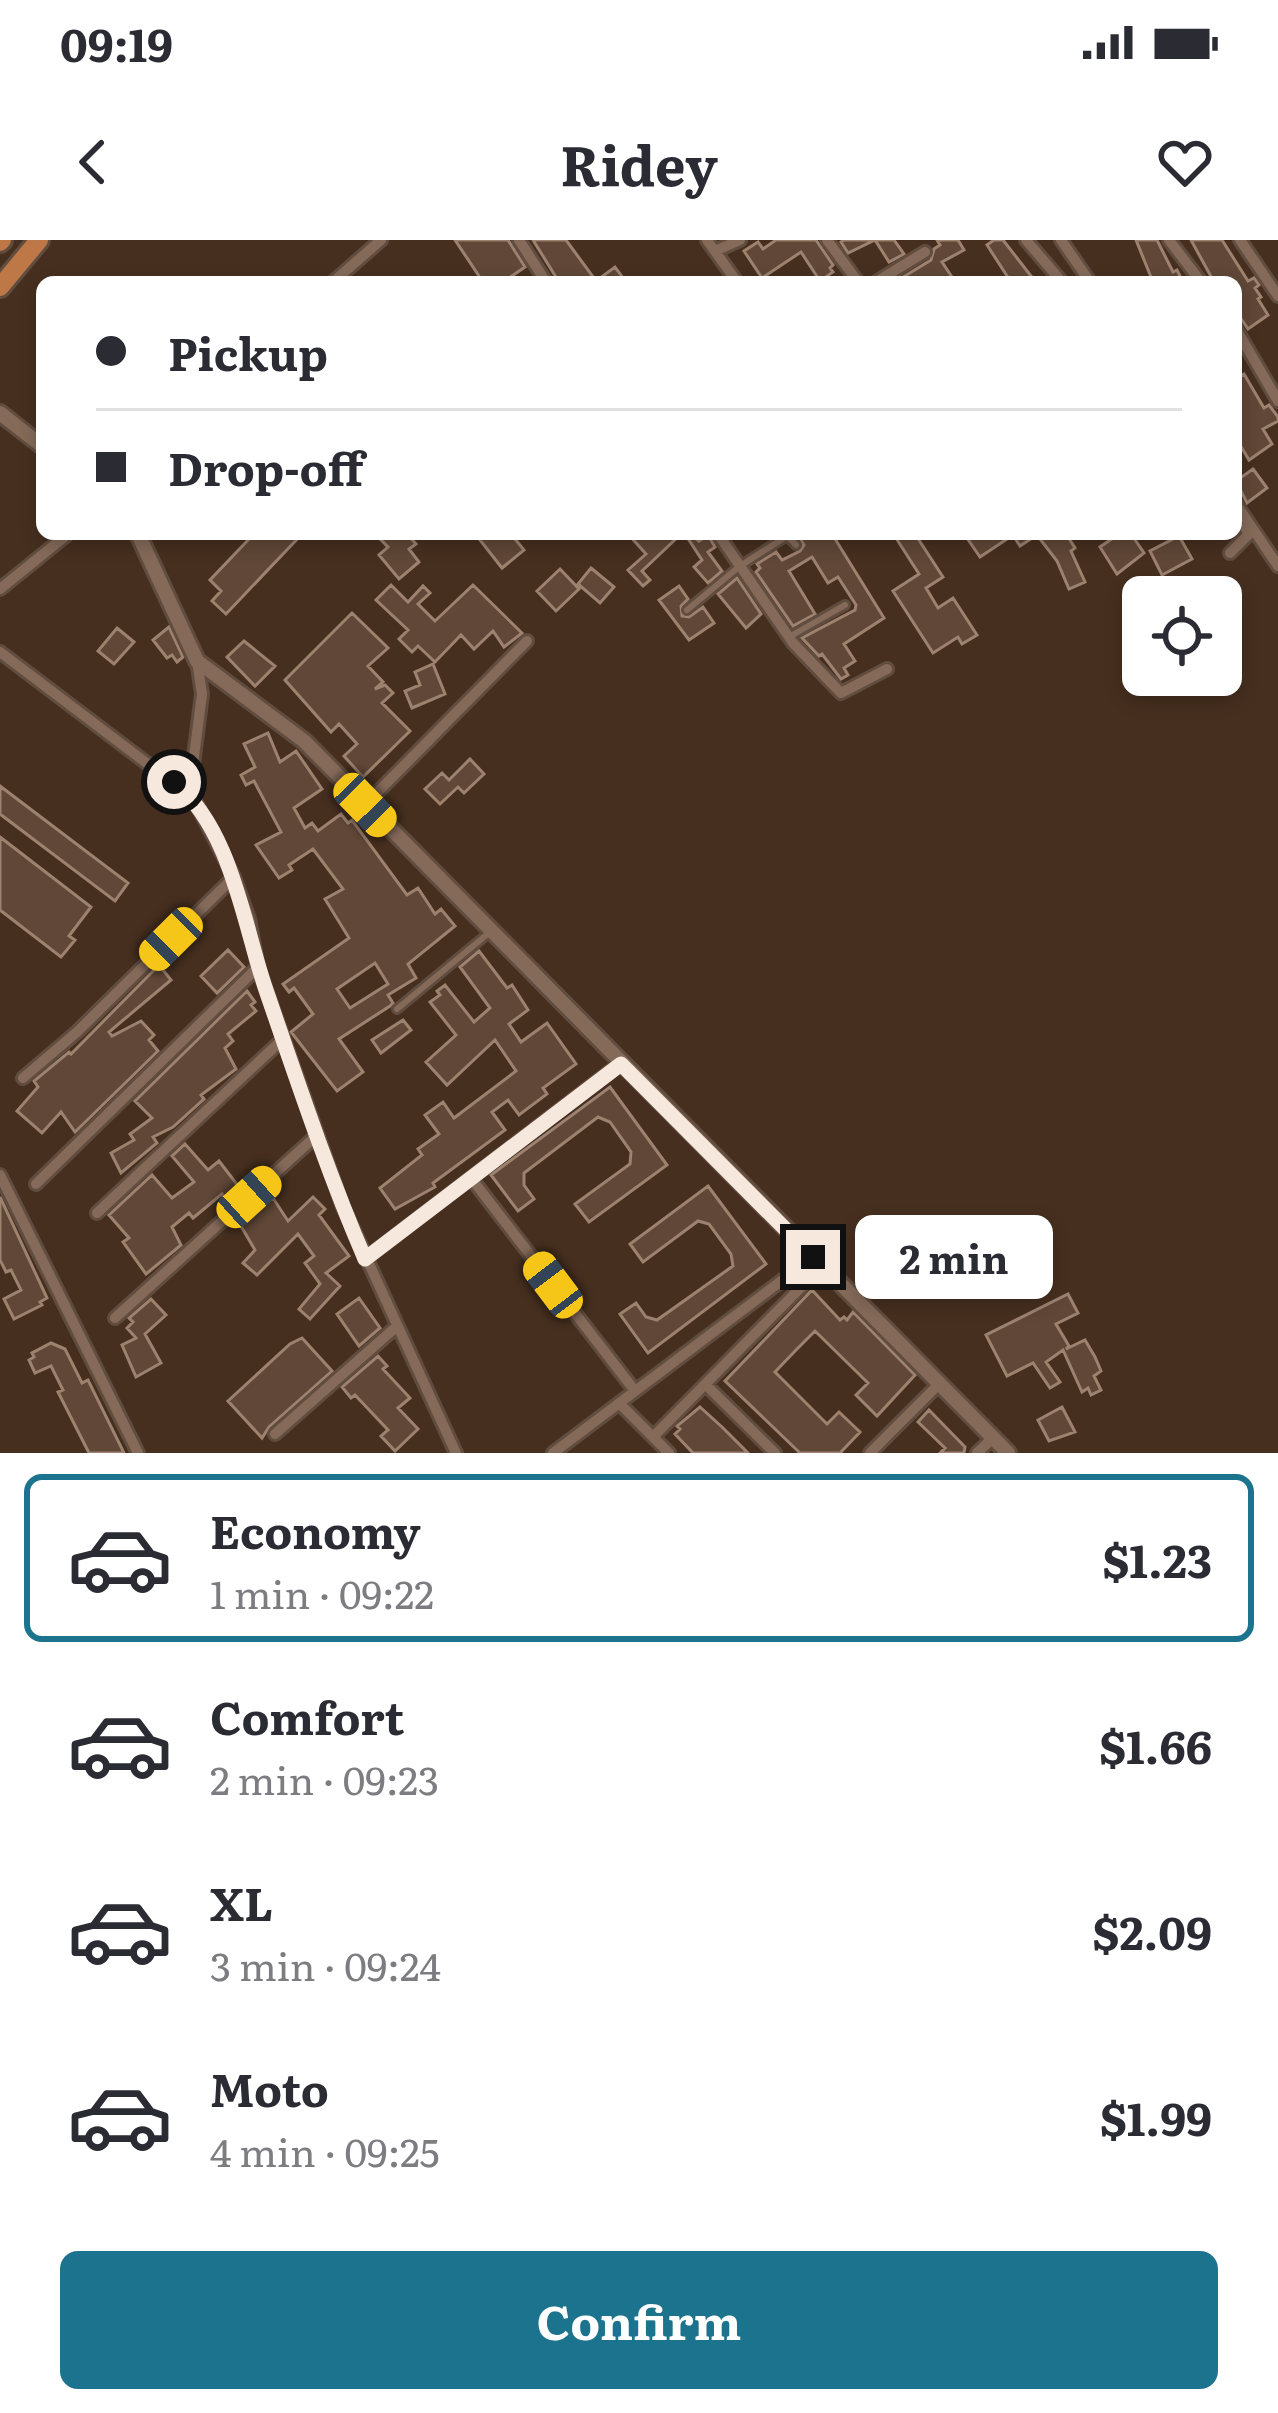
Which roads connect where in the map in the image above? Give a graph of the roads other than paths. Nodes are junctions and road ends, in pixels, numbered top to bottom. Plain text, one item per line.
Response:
1 (39, 240) edge
2 (382, 240) edge
3 (519, 240) edge
4 (740, 240) edge
5 (827, 240) edge
6 (1026, 240) edge
7 (1061, 240) edge
8 (1169, 240) edge
9 (1240, 240) edge
10 (711, 246) edge
11 (925, 252) dead end
12 (340, 276) edge
13 (537, 276) edge
14 (732, 276) edge
15 (854, 276) edge
16 (886, 276) edge
17 (1057, 276) edge
18 (1086, 276) edge
19 (1196, 276) edge
20 (0, 287) edge
21 (1278, 296) edge
22 (1242, 339) edge
23 (1278, 401) edge
24 (0, 413) edge
25 (36, 441) edge
26 (1242, 513) edge
27 (1242, 524) edge
28 (61, 540) edge
29 (141, 540) edge
30 (722, 540) edge
31 (781, 540) edge
32 (791, 540) edge
33 (796, 545) dead end
34 (1230, 553) dead end
35 (740, 566) junction
36 (1278, 566) edge
37 (0, 589) edge
38 (845, 604) dead end
39 (687, 610) dead end
40 (789, 637) junction
41 (527, 641) dead end
42 (0, 652) edge
43 (197, 661) junction
44 (887, 669) dead end
45 (194, 799) junction
46 (365, 805) junction
47 (234, 877) junction
48 (490, 932) junction
49 (258, 967) junction
50 (397, 1009) dead end
51 (283, 1039) junction
52 (621, 1064) junction
53 (22, 1078) dead end
54 (316, 1136) junction
55 (0, 1175) edge
56 (471, 1178) junction
57 (36, 1184) dead end
58 (98, 1214) dead end
59 (365, 1259) junction
60 (818, 1261) junction
61 (115, 1318) dead end
62 (397, 1327) junction
63 (705, 1384) junction
64 (939, 1384) junction
65 (634, 1391) junction
66 (619, 1403) junction
67 (275, 1435) dead end
68 (653, 1437) junction
69 (993, 1438) junction
70 (138, 1453) edge
71 (456, 1453) edge
72 (553, 1453) edge
73 (669, 1453) edge
74 (775, 1453) edge
75 (870, 1453) edge
76 (977, 1453) edge
77 (1008, 1453) edge

1 - 20 highway
2 - 12 street
3 - 13 street
4 - 10 street
5 - 15 street
6 - 17 street
7 - 18 street
8 - 19 street
9 - 21 street
10 - 14 street
11 - 16 street
22 - 23 street
24 - 25 street
26 - 36 street
27 - 34 street
28 - 37 street
29 - 43 street
30 - 35 street
31 - 35 lane
32 - 33 lane
35 - 39 lane
35 - 40 street
38 - 40 lane
40 - 44 street
41 - 46 street
42 - 45 street
43 - 45 street
43 - 46 street
45 - 47 street
46 - 48 street
47 - 49 street
47 - 53 street
48 - 50 lane
48 - 52 street
49 - 51 street
49 - 57 street
51 - 54 street
51 - 58 street
52 - 56 street
52 - 60 street
54 - 59 street
54 - 61 street
55 - 70 street
56 - 59 street
56 - 65 street
59 - 62 street
60 - 63 street
60 - 64 street
60 - 65 street
62 - 67 street
62 - 71 street
63 - 68 street
63 - 74 street
64 - 69 street
64 - 75 street
65 - 66 street
66 - 68 street
66 - 72 street
68 - 73 street
69 - 76 street
69 - 77 street

